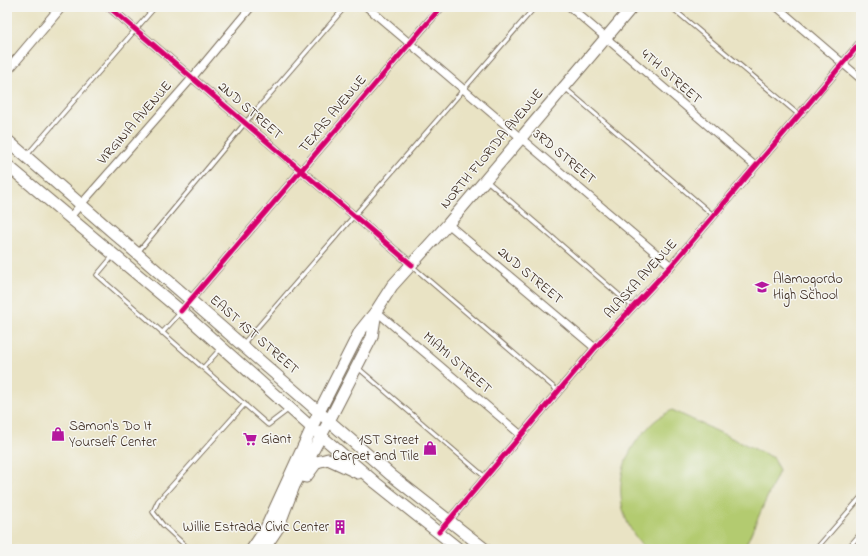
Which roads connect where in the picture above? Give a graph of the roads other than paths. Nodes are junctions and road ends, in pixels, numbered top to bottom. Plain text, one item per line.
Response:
1 (61, 7) edge
2 (109, 7) edge
3 (155, 7) edge
4 (251, 7) edge
5 (345, 7) edge
6 (367, 7) edge
7 (441, 7) edge
8 (535, 7) edge
9 (570, 7) edge
10 (632, 7) edge
11 (671, 7) edge
12 (777, 7) edge
13 (135, 30) junction
14 (606, 38) junction
15 (861, 42) edge
16 (409, 43) junction
17 (843, 64) junction
18 (7, 71) edge
19 (192, 78) junction
20 (861, 78) edge
21 (564, 87) junction
22 (464, 89) junction
23 (799, 115) junction
24 (245, 123) junction
25 (521, 137) junction
26 (7, 140) edge
27 (26, 156) junction
28 (7, 165) edge
29 (755, 166) junction
30 (300, 171) junction
31 (485, 180) junction
32 (81, 205) junction
33 (714, 215) junction
34 (354, 216) junction
35 (69, 218) junction
36 (448, 224) junction
37 (137, 252) junction
38 (114, 255) junction
39 (412, 265) junction
40 (671, 266) junction
41 (191, 300) junction
42 (633, 307) junction
43 (181, 311) junction
44 (376, 311) junction
45 (162, 333) junction
46 (242, 345) junction
47 (222, 347) junction
48 (595, 348) junction
49 (357, 367) junction
50 (202, 368) junction
51 (558, 391) junction
52 (244, 404) junction
53 (290, 408) junction
54 (319, 412) junction
55 (329, 421) junction
56 (312, 428) junction
57 (521, 435) junction
58 (322, 436) junction
59 (485, 477) junction
60 (376, 483) junction
61 (861, 497) edge
62 (449, 520) junction
63 (278, 528) junction
64 (439, 532) junction
65 (861, 533) edge
66 (189, 549) edge
67 (252, 549) edge
68 (264, 549) edge
69 (459, 549) edge
70 (485, 549) edge
71 (816, 549) edge
72 (847, 549) edge

1 - 18 street
2 - 13 street, 2ND STREET
3 - 13 lane
4 - 19 street, VIRGINIA AVENUE
5 - 24 lane
6 - 16 street, 3RD STREET
7 - 16 street, TEXAS AVENUE
8 - 22 lane
9 - 14 street, 4TH STREET
10 - 14 main road, NORTH FLORIDA AVENUE
11 - 23 lane
12 - 17 street
13 - 19 street, 2ND STREET
13 - 27 lane
14 - 21 main road, NORTH FLORIDA AVENUE
14 - 29 street, 4TH STREET
15 - 17 street, ALASKA AVENUE
16 - 22 street, 3RD STREET
16 - 30 street, TEXAS AVENUE
17 - 20 street
17 - 23 street, ALASKA AVENUE
19 - 24 street, 2ND STREET
19 - 32 street, VIRGINIA AVENUE
21 - 25 main road, NORTH FLORIDA AVENUE
21 - 33 lane
22 - 25 street, 3RD STREET
22 - 34 lane
23 - 29 street, ALASKA AVENUE
24 - 30 street, 2ND STREET
24 - 37 lane
25 - 31 main road, NORTH FLORIDA AVENUE
25 - 40 street, 3RD STREET
26 - 27 main road, EAST 1ST STREET
27 - 32 main road, EAST 1ST STREET
28 - 35 main road
29 - 33 street, ALASKA AVENUE
30 - 34 street, 2ND STREET
30 - 41 street, TEXAS AVENUE
31 - 36 main road, NORTH FLORIDA AVENUE
31 - 42 lane
32 - 35 street, VIRGINIA AVENUE
32 - 37 main road, EAST 1ST STREET
33 - 40 street, ALASKA AVENUE
34 - 39 street, 2ND STREET
34 - 46 lane
35 - 38 main road
36 - 39 main road, NORTH FLORIDA AVENUE
36 - 48 street, 2ND STREET
37 - 41 main road, EAST 1ST STREET
38 - 43 main road
38 - 45 lane
39 - 44 main road, NORTH FLORIDA AVENUE
39 - 51 lane
40 - 42 street, ALASKA AVENUE
41 - 43 street, TEXAS AVENUE
41 - 46 main road, EAST 1ST STREET
42 - 48 street, ALASKA AVENUE
43 - 45 lane
43 - 47 main road
44 - 49 main road, NORTH FLORIDA AVENUE
44 - 54 main road, NORTH FLORIDA AVENUE
44 - 57 street, MIAMI STREET
45 - 50 lane
46 - 54 main road, EAST 1ST STREET
47 - 50 lane
47 - 53 main road
48 - 51 street, ALASKA AVENUE
49 - 55 main road, NORTH FLORIDA AVENUE
49 - 59 lane
50 - 52 lane
51 - 57 street, ALASKA AVENUE
52 - 53 lane
52 - 66 lane
53 - 56 main road
54 - 55 main road, EAST 1ST STREET
54 - 56 main road, NORTH FLORIDA AVENUE
55 - 58 main road, NORTH FLORIDA AVENUE
55 - 62 main road, EAST 1ST STREET
56 - 58 main road
56 - 67 main road, NORTH FLORIDA AVENUE
57 - 59 street, ALASKA AVENUE
58 - 60 main road
58 - 63 main road, NORTH FLORIDA AVENUE
59 - 62 street, ALASKA AVENUE
60 - 63 main road
60 - 64 main road
61 - 71 lane
62 - 64 street, ALASKA AVENUE
62 - 70 main road, EAST 1ST STREET
63 - 68 main road
64 - 69 main road
65 - 72 lane

